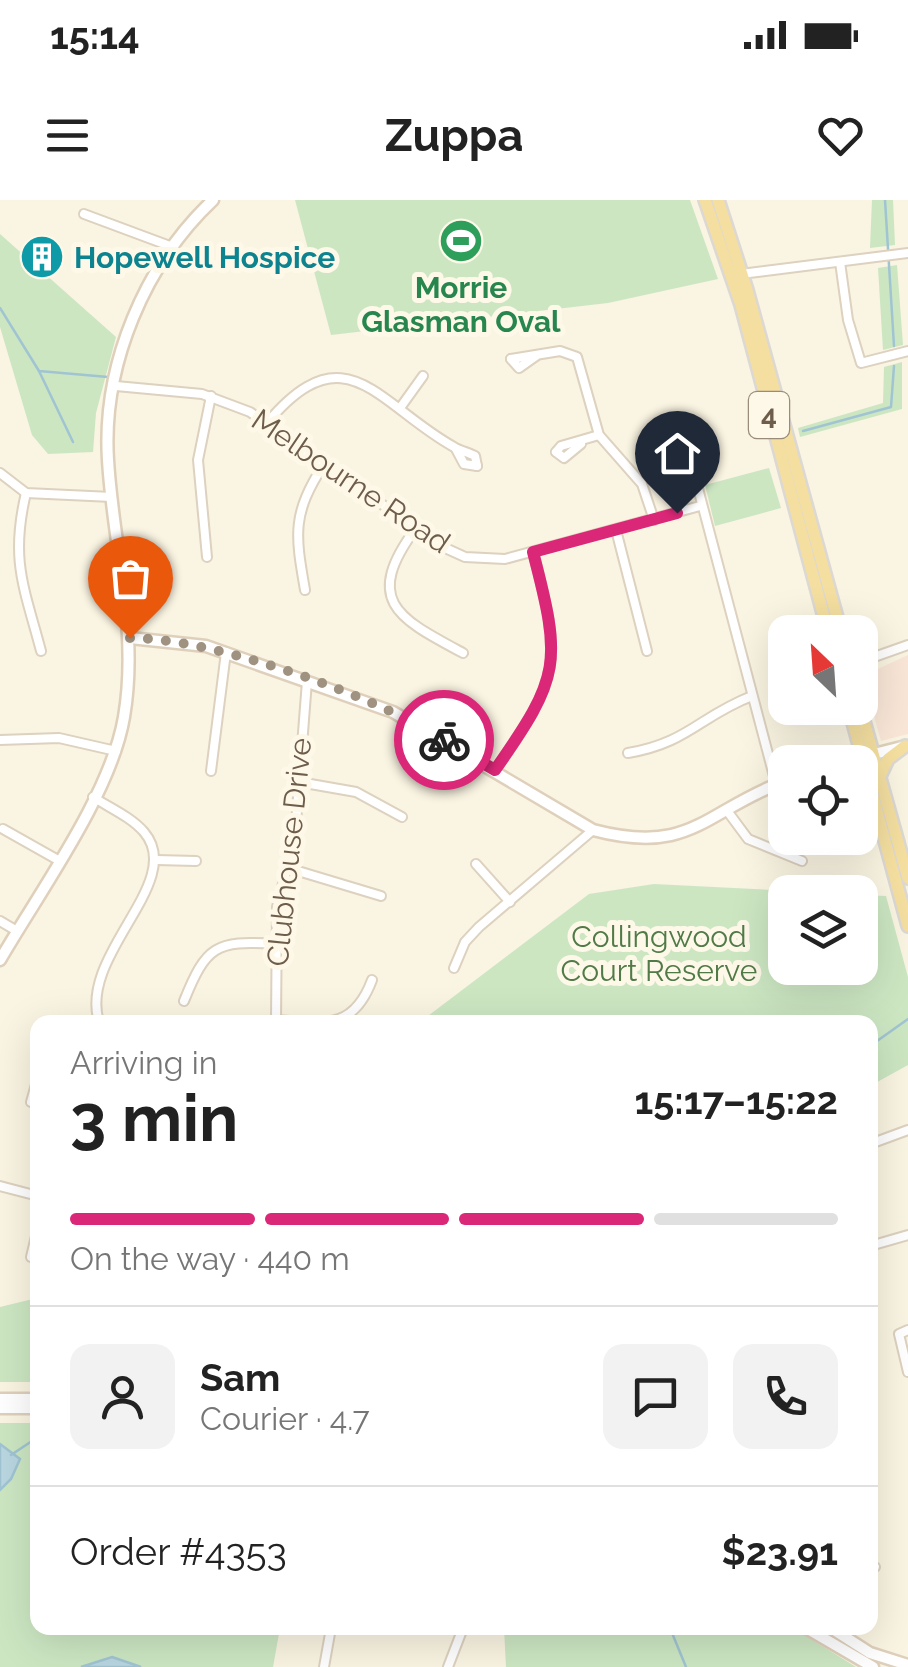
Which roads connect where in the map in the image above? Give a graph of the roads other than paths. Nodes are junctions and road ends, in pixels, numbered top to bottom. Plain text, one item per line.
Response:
1 (213, 200) edge
2 (704, 200) edge
3 (718, 200) edge
4 (84, 214) dead end
5 (170, 246) junction
6 (908, 253) edge
7 (840, 262) junction
8 (737, 275) junction
9 (908, 350) edge
10 (536, 356) dead end
11 (423, 376) dead end
12 (116, 386) junction
13 (211, 396) junction
14 (400, 408) junction
15 (267, 423) junction
16 (599, 436) junction
17 (580, 444) dead end
18 (456, 449) dead end
19 (324, 464) junction
20 (0, 473) edge
21 (694, 477) dead end
22 (26, 493) junction
23 (112, 497) junction
24 (700, 506) junction
25 (654, 520) junction
26 (416, 528) junction
27 (616, 530) junction
28 (533, 552) junction
29 (208, 557) dead end
30 (304, 590) dead end
31 (824, 615) edge
32 (836, 615) edge
33 (130, 638) junction
34 (908, 644) edge
35 (648, 651) dead end
36 (41, 652) dead end
37 (226, 652) junction
38 (463, 653) dead end
39 (878, 655) edge
40 (307, 681) junction
41 (752, 696) junction
42 (0, 740) edge
43 (768, 746) edge
44 (906, 746) edge
45 (116, 751) junction
46 (628, 753) dead end
47 (878, 753) edge
48 (495, 770) junction
49 (211, 771) dead end
50 (878, 774) edge
51 (880, 777) junction
52 (298, 782) junction
53 (768, 790) edge
54 (94, 797) junction
55 (878, 798) edge
56 (728, 812) junction
57 (402, 817) dead end
58 (2, 829) dead end
59 (593, 830) junction
60 (902, 831) edge
61 (58, 860) junction
62 (156, 860) junction
63 (196, 861) dead end
64 (802, 861) dead end
65 (476, 864) dead end
66 (288, 868) junction
67 (908, 878) edge
68 (381, 896) dead end
69 (510, 902) junction
70 (0, 922) edge
71 (908, 926) edge
72 (17, 931) junction
73 (274, 944) junction
74 (0, 960) edge
75 (454, 968) dead end
76 (372, 980) dead end
77 (184, 1001) dead end
78 (96, 1015) edge
79 (276, 1015) edge
80 (348, 1015) edge
81 (908, 1130) edge
82 (878, 1141) edge
83 (0, 1186) edge
84 (30, 1194) edge
85 (908, 1235) edge
86 (878, 1244) edge
87 (908, 1330) edge
88 (908, 1372) edge
89 (30, 1398) edge
90 (0, 1399) edge
91 (0, 1408) edge
92 (30, 1408) edge
93 (330, 1635) edge
94 (460, 1635) edge
95 (822, 1635) edge
96 (842, 1635) edge
97 (908, 1665) edge
98 (324, 1667) edge
99 (448, 1667) edge
100 (873, 1667) edge

1 - 5 street
2 - 8 main road, 4
3 - 8 main road, 4
4 - 5 street
5 - 12 street
6 - 7 street
7 - 8 street
7 - 9 street
8 - 31 main road, 4
8 - 32 main road, 4
10 - 16 street
11 - 14 street
12 - 13 street, Melbourne Road
12 - 23 street
13 - 15 street, Melbourne Road
13 - 29 street
14 - 15 street
14 - 18 street
15 - 19 street, Melbourne Road
16 - 17 street
16 - 25 street
19 - 26 street, Melbourne Road
19 - 30 street
20 - 22 street
21 - 24 street
22 - 23 street
22 - 36 street
23 - 33 street
24 - 25 street, Melbourne Road
24 - 41 street
25 - 27 street, Melbourne Road
26 - 28 street, Melbourne Road
26 - 38 street
27 - 28 street, Melbourne Road
27 - 35 street
28 - 48 street
33 - 37 street
33 - 45 street
34 - 39 street
37 - 40 street
37 - 49 street
40 - 48 street
40 - 52 street, Clubhouse Drive
41 - 43 street
41 - 46 street
42 - 45 street
44 - 47 street
44 - 51 main road
45 - 54 street
48 - 59 street
50 - 51 main road
51 - 60 main road
52 - 57 street
52 - 66 street, Clubhouse Drive
53 - 56 street
54 - 61 street
54 - 62 street
55 - 71 main road
56 - 59 street
56 - 64 street
58 - 61 street
59 - 69 street
60 - 67 main road
61 - 72 street
62 - 63 street
62 - 78 street
65 - 69 street
66 - 68 street
66 - 73 street, Clubhouse Drive
69 - 75 street
70 - 72 street
72 - 74 street
73 - 77 street
73 - 79 street, Clubhouse Drive
76 - 80 street
81 - 82 street
83 - 84 street
85 - 86 street
87 - 88 street
89 - 90 street
91 - 92 street
93 - 98 street
94 - 99 street
95 - 100 street
96 - 97 street

